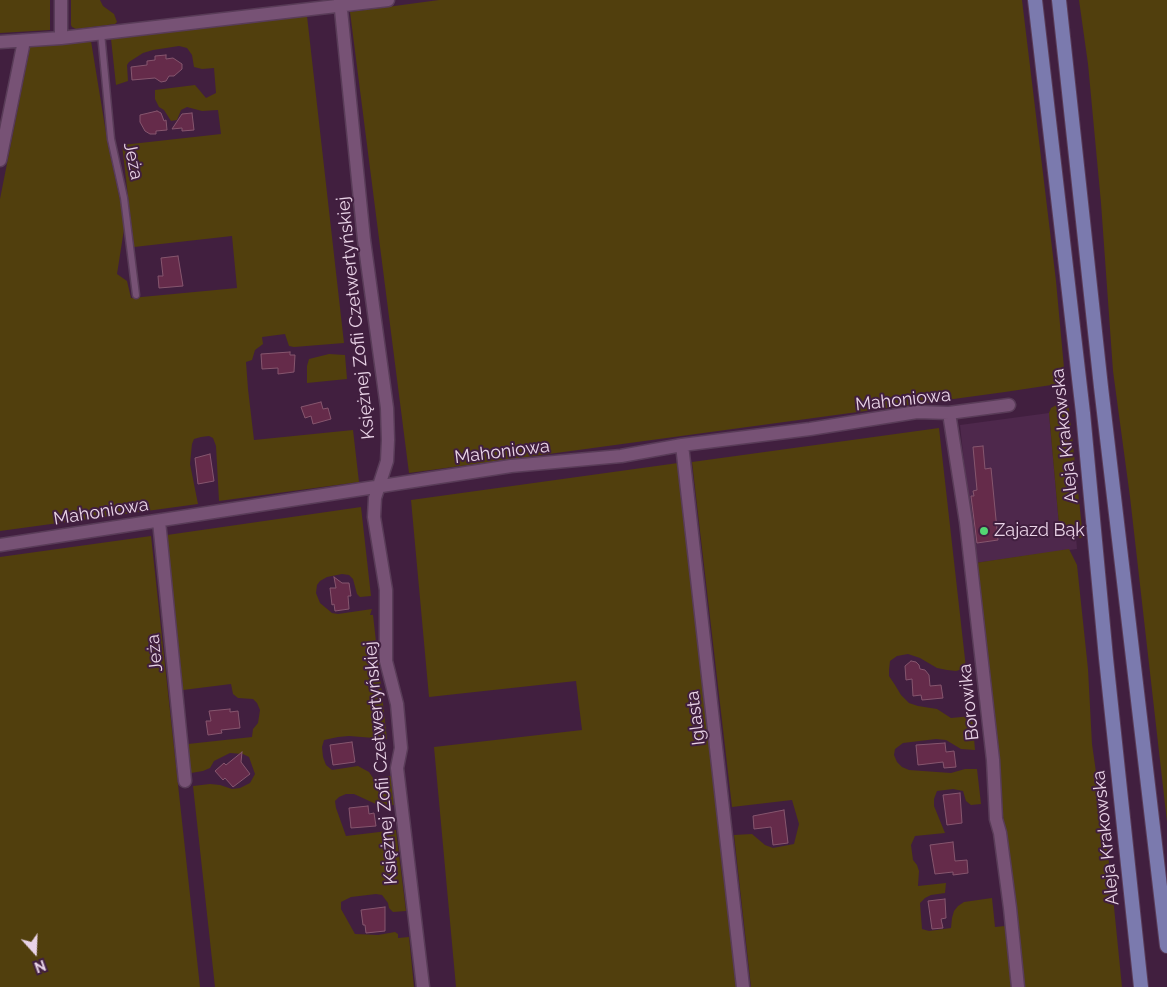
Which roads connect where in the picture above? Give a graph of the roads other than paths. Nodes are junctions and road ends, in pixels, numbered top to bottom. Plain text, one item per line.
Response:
1 (61, 0) edge
2 (388, 0) edge
3 (1035, 0) edge
4 (1059, 0) edge
5 (340, 3) edge
6 (101, 33) junction
7 (61, 38) junction
8 (24, 41) junction
9 (0, 42) edge
10 (0, 160) edge
11 (136, 295) dead end
12 (1009, 405) dead end
13 (949, 412) junction
14 (682, 445) junction
15 (379, 486) junction
16 (159, 521) junction
17 (0, 545) edge
18 (185, 781) dead end
19 (1167, 946) edge
20 (423, 987) edge
21 (743, 987) edge
22 (1018, 987) edge
23 (1141, 987) edge

1 - 7 street
2 - 5 street
3 - 23 main road, Aleja Krakowska
4 - 19 main road
5 - 6 street
5 - 15 street, Księżnej Zofii Czetwertyńskiej
6 - 7 street
6 - 11 lane, Jeża
7 - 8 street
8 - 9 street
8 - 10 street
12 - 13 street, Mahoniowa
13 - 14 street, Mahoniowa
13 - 22 street, Borowika
14 - 15 street, Mahoniowa
14 - 21 street, Iglasta
15 - 16 street, Mahoniowa
15 - 20 street, Księżnej Zofii Czetwertyńskiej
16 - 17 street, Mahoniowa
16 - 18 street, Jeża

